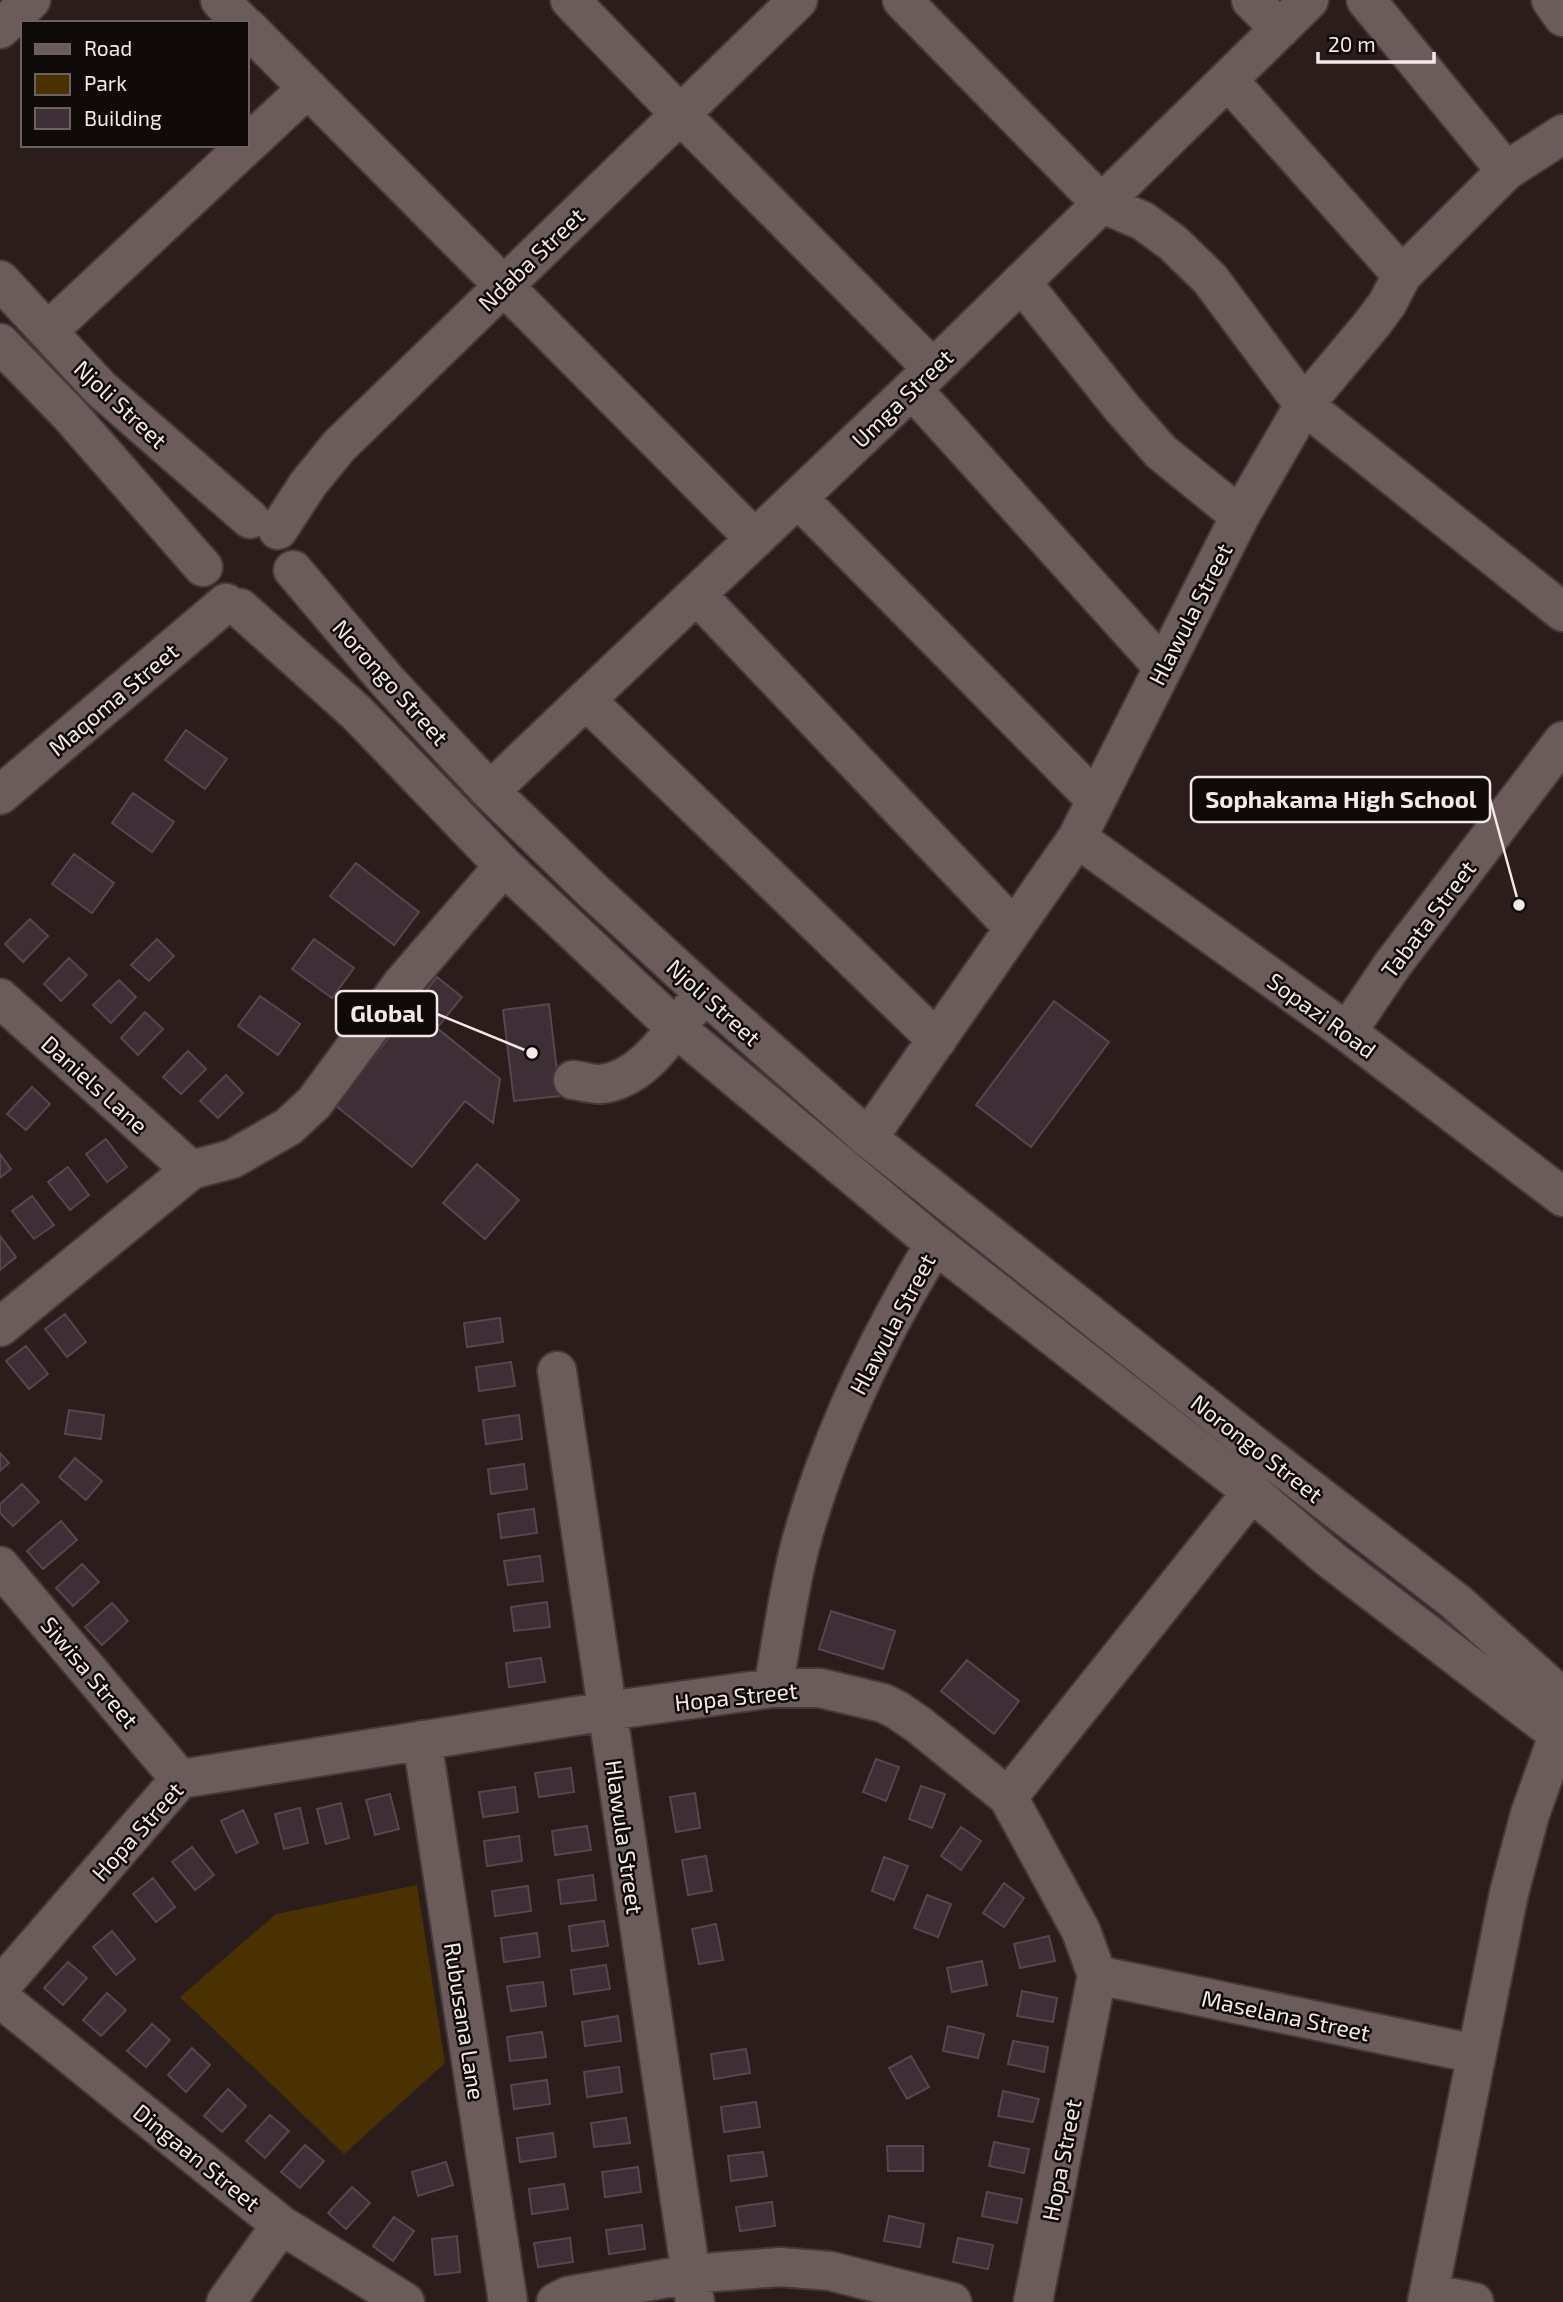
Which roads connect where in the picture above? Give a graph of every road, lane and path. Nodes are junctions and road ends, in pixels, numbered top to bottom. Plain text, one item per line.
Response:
1 (31, 0) edge
2 (219, 0) edge
3 (570, 0) edge
4 (798, 0) edge
5 (902, 0) edge
6 (1251, 0) edge
7 (1309, 0) edge
8 (1366, 0) edge
9 (1551, 0) edge
10 (1563, 17) edge
11 (240, 21) edge
12 (248, 28) edge
13 (0, 29) edge
14 (1280, 29) junction
15 (1228, 80) junction
16 (308, 88) junction
17 (680, 114) junction
18 (1563, 135) edge
19 (248, 144) edge
20 (245, 147) edge
21 (1506, 172) junction
22 (1101, 203) junction
23 (1402, 275) junction
24 (0, 280) edge
25 (1021, 282) junction
26 (503, 286) junction
27 (48, 331) junction
28 (0, 343) edge
29 (923, 379) junction
30 (1304, 405) junction
31 (799, 498) junction
32 (1240, 516) junction
33 (264, 525) junction
34 (755, 540) junction
35 (203, 567) junction
36 (293, 570) junction
37 (697, 595) junction
38 (233, 606) junction
39 (1563, 612) edge
40 (1163, 667) junction
41 (586, 700) junction
42 (1563, 741) edge
43 (490, 791) junction
44 (0, 795) edge
45 (1096, 800) junction
46 (1077, 838) junction
47 (503, 866) junction
48 (1014, 929) junction
49 (704, 993) junction
50 (0, 998) edge
51 (676, 1028) junction
52 (1347, 1032) junction
53 (937, 1040) junction
54 (573, 1080) dead end
55 (868, 1139) junction
56 (191, 1170) junction
57 (1563, 1197) edge
58 (947, 1203) joint
59 (935, 1244) junction
60 (0, 1327) edge
61 (557, 1371) dead end
62 (1252, 1492) junction
63 (0, 1566) edge
64 (773, 1688) junction
65 (607, 1711) junction
66 (1562, 1723) edge
67 (422, 1740) junction
68 (180, 1779) junction
69 (1008, 1797) junction
70 (1097, 1975) junction
71 (0, 1987) edge
72 (0, 1998) edge
73 (1476, 2054) junction
74 (281, 2225) junction
75 (693, 2288) edge
76 (1429, 2297) edge
77 (226, 2302) edge
78 (405, 2302) edge
79 (508, 2302) edge
80 (556, 2302) edge
81 (952, 2302) edge
82 (1033, 2302) edge
83 (1474, 2302) edge

1 - 13 street
2 - 11 street
3 - 17 street
4 - 17 street, Ndaba Street
5 - 22 street
6 - 14 street
7 - 14 street, Umga Street
8 - 21 street
9 - 10 street
12 - 16 street
14 - 15 street, Umga Street
15 - 22 street, Umga Street
15 - 23 street
16 - 19 street
16 - 26 street
17 - 26 street, Ndaba Street
17 - 29 street
18 - 21 street, Hlawula Street
20 - 27 street
21 - 23 street, Hlawula Street
22 - 25 street, Umga Street
22 - 30 street
23 - 30 street, Hlawula Street
24 - 27 street, Njoli Street
25 - 29 street, Umga Street
25 - 32 street
26 - 33 street, Ndaba Street
26 - 34 street
27 - 33 street, Njoli Street
28 - 35 street, Njoli Street
29 - 31 street, Umga Street
29 - 40 street
30 - 32 street, Hlawula Street
30 - 39 street
31 - 34 street, Umga Street
31 - 45 street
32 - 40 street, Hlawula Street
33 - 35 street
33 - 36 street
34 - 37 street, Umga Street
35 - 38 street
36 - 38 street
36 - 43 street, Norongo Street
37 - 41 street, Umga Street
37 - 48 street
38 - 44 street, Maqoma Street
38 - 47 street, Njoli Street
40 - 45 street, Hlawula Street
41 - 43 street, Umga Street
41 - 53 street
42 - 52 street, Tabata Street
43 - 49 street, Njoli Street
45 - 46 street, Hlawula Street
46 - 48 street, Hlawula Street
46 - 52 street, Sopazi Road
47 - 51 street, Njoli Street
47 - 56 street
48 - 53 street, Hlawula Street
49 - 51 street
49 - 55 street, Njoli Street
50 - 56 street, Daniels Lane
51 - 54 street
51 - 59 street, Njoli Street
52 - 57 street, Sopazi Road
53 - 55 street, Hlawula Street
55 - 58 street, Njoli Street
56 - 60 street
58 - 66 street, Norongo Street
59 - 62 street, Norongo Street
59 - 64 street, Hlawula Street
61 - 65 street, Hlawula Street
62 - 66 street, Norongo Street
62 - 69 street, Norongo Street
63 - 68 street, Siwisa Street
64 - 65 street, Hopa Street
64 - 69 street, Hopa Street
65 - 67 street, Hopa Street
65 - 75 street, Hlawula Street
66 - 73 street
67 - 68 street, Hopa Street
67 - 79 street, Rubusana Lane
68 - 71 street, Hopa Street
69 - 70 street, Hopa Street
70 - 73 street, Maselana Street
70 - 82 street, Hopa Street
72 - 74 street, Dingaan Street
73 - 76 street
74 - 77 street
74 - 78 street, Dingaan Street
75 - 80 street
75 - 81 street
76 - 83 street

